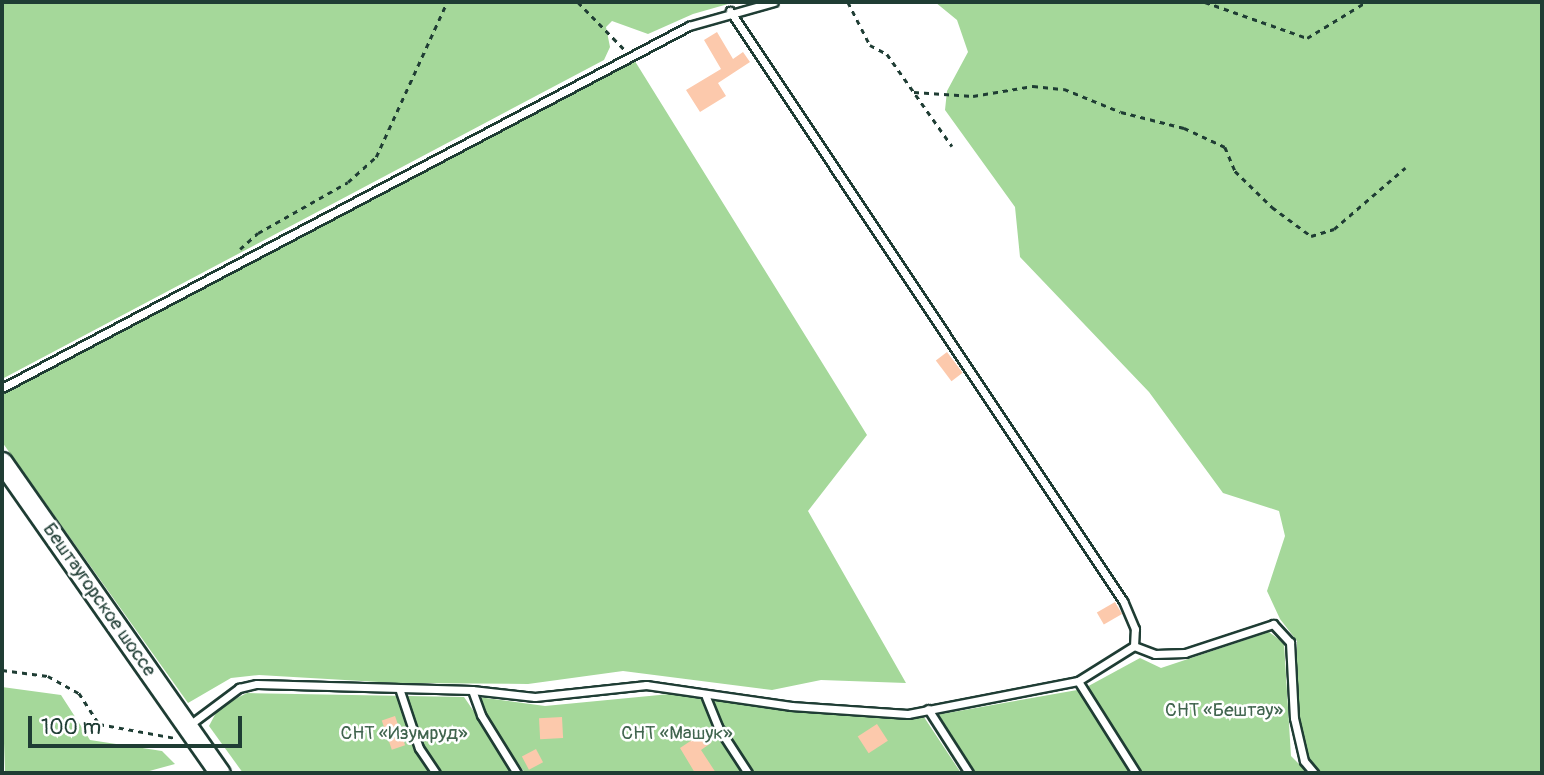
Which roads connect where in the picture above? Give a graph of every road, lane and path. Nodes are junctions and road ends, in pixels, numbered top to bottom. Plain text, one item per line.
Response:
1 (447, 2) edge
2 (578, 2) edge
3 (774, 2) edge
4 (848, 2) edge
5 (1205, 2) edge
6 (1366, 2) edge
7 (730, 11) junction
8 (630, 57) junction
9 (914, 92) junction
10 (953, 146) dead end
11 (1405, 168) dead end
12 (224, 272) junction
13 (2, 388) edge
14 (2, 462) edge
15 (1134, 646) junction
16 (2, 670) edge
17 (1078, 681) junction
18 (399, 688) junction
19 (472, 690) junction
20 (706, 697) junction
21 (928, 709) junction
22 (189, 730) junction
23 (220, 773) edge
24 (436, 773) edge
25 (517, 773) edge
26 (748, 773) edge
27 (969, 773) edge
28 (1136, 773) edge
29 (1314, 773) edge

1 - 12 path
2 - 8 path
3 - 7 lane
4 - 9 path
5 - 6 path
7 - 8 lane
7 - 15 lane
8 - 12 lane
9 - 10 path
9 - 11 path
12 - 13 lane
14 - 22 street, Бештаугорское шоссе
15 - 17 lane
15 - 29 lane
16 - 22 path
17 - 21 lane
17 - 28 lane
18 - 19 lane
18 - 22 lane
18 - 24 lane
19 - 20 lane
19 - 25 lane
20 - 21 lane
20 - 26 lane
21 - 27 lane
22 - 23 street, Бештаугорское шоссе

